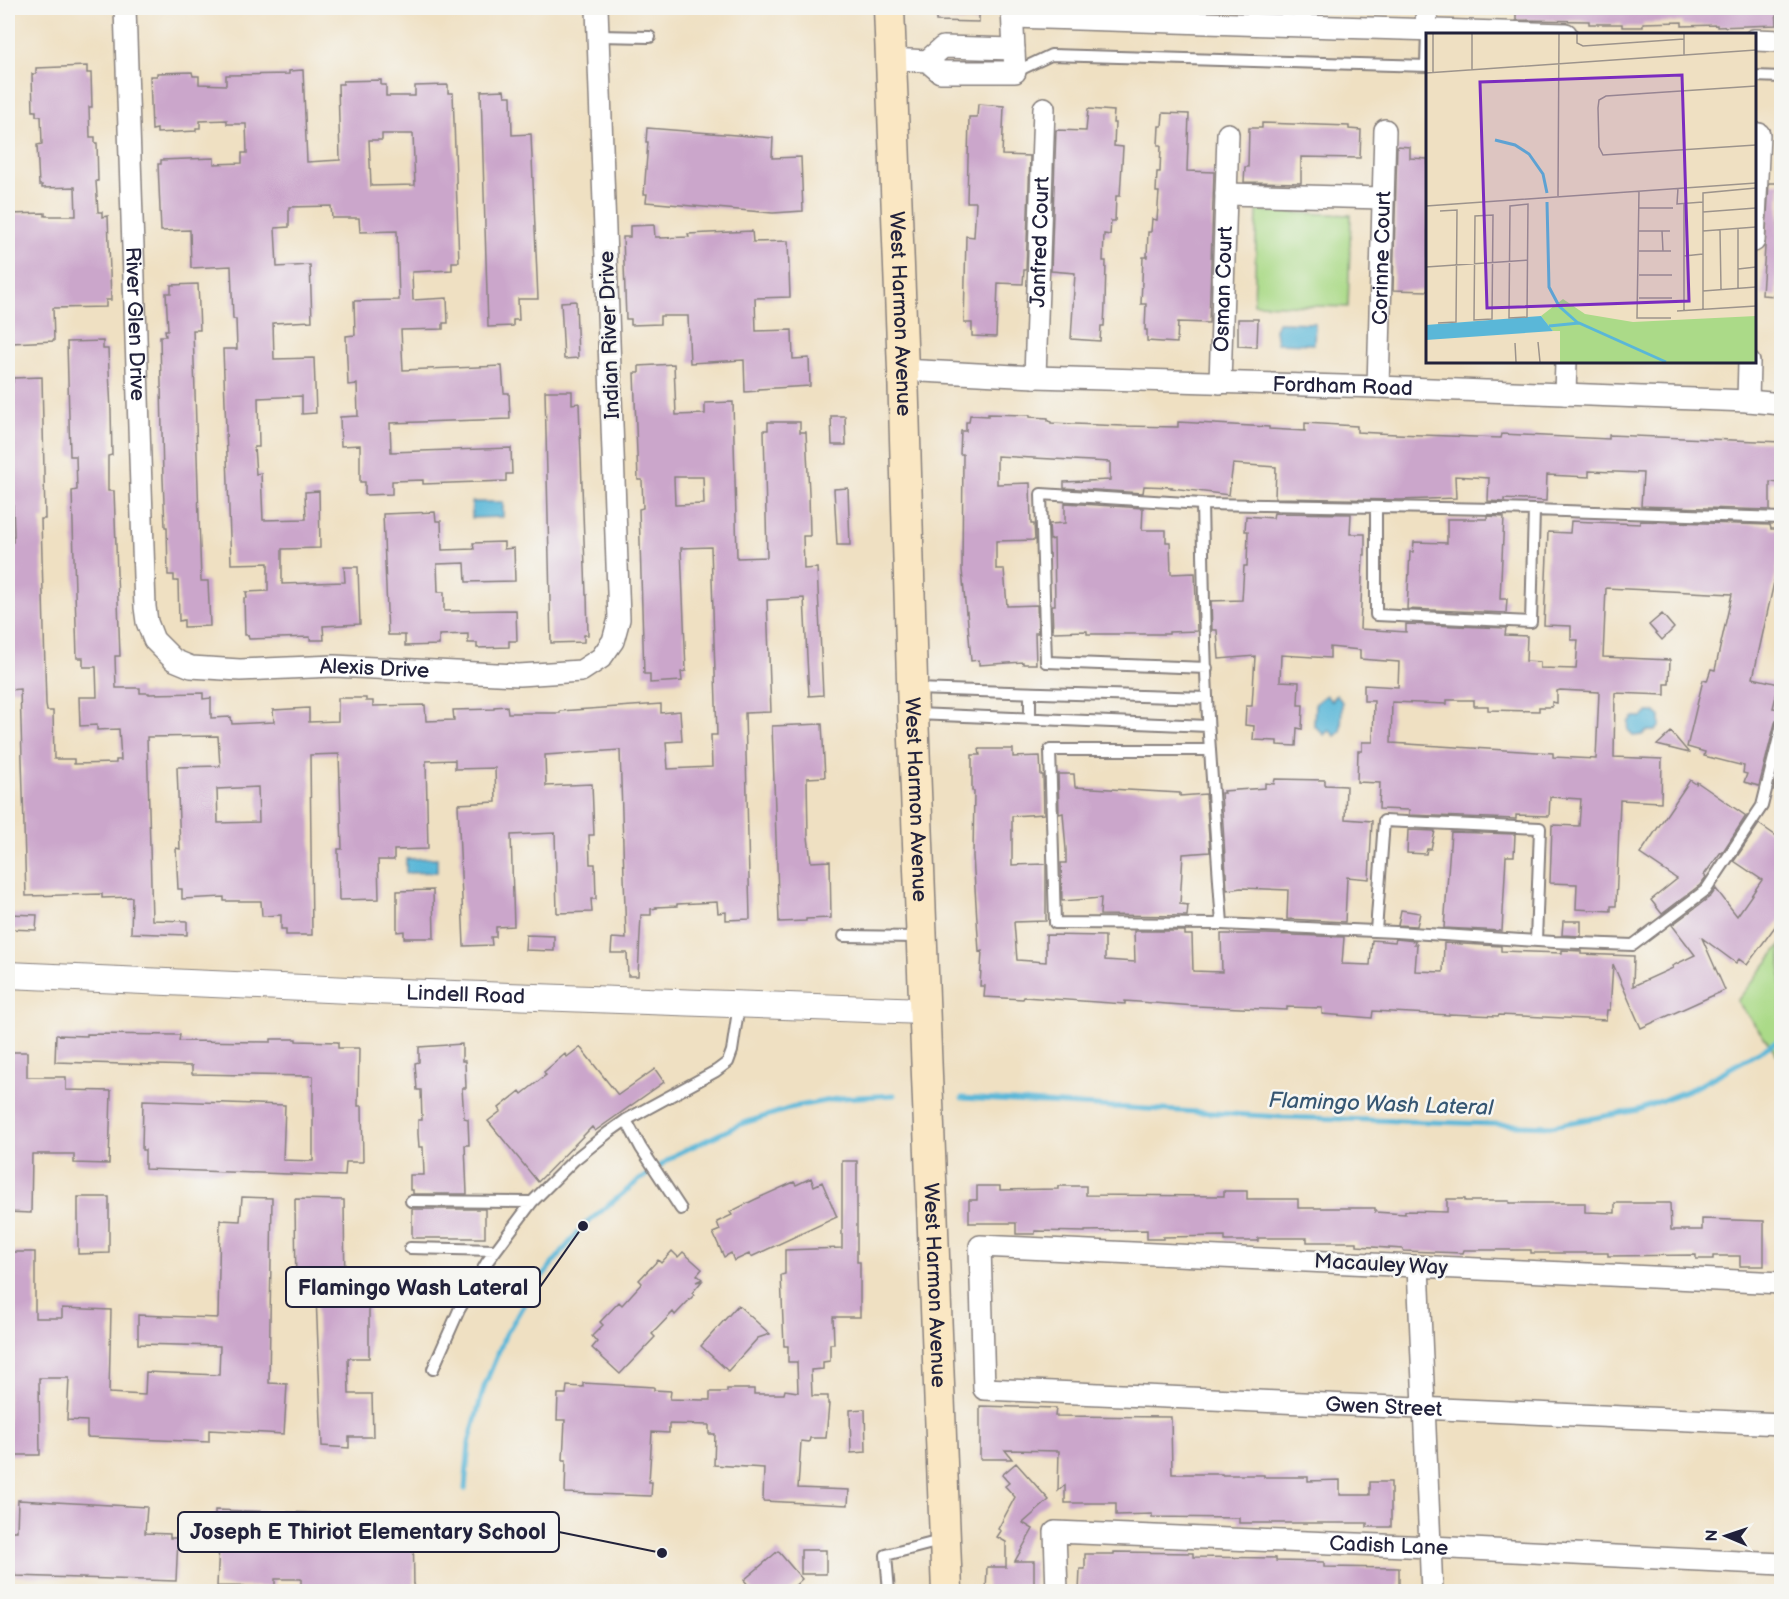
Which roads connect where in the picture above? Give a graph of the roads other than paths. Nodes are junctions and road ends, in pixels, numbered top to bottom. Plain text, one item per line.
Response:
1 (124, 8) edge
2 (597, 8) edge
3 (889, 8) edge
4 (1426, 8) edge
5 (1013, 12) edge
6 (1426, 30) junction
7 (1531, 33) edge
8 (598, 36) junction
9 (650, 37) dead end
10 (1756, 40) edge
11 (1782, 41) edge
12 (1014, 49) junction
13 (891, 59) junction
14 (927, 61) junction
15 (1426, 66) edge
16 (1015, 72) junction
17 (1756, 76) edge
18 (1782, 77) edge
19 (1044, 108) dead end
20 (1385, 130) dead end
21 (1228, 134) dead end
22 (1759, 134) dead end
23 (1226, 194) junction
24 (1383, 198) junction
25 (1756, 214) edge
26 (1566, 363) edge
27 (1749, 363) edge
28 (903, 370) junction
29 (1035, 377) junction
30 (1220, 383) junction
31 (1378, 387) junction
32 (1565, 394) junction
33 (1748, 401) junction
34 (1782, 404) edge
35 (1202, 504) junction
36 (1376, 507) junction
37 (1534, 510) junction
38 (1782, 518) edge
39 (154, 640) joint
40 (601, 658) joint
41 (1207, 668) junction
42 (1030, 693) junction
43 (1207, 698) junction
44 (912, 701) junction
45 (1030, 718) junction
46 (1782, 725) edge
47 (1208, 726) junction
48 (1210, 750) junction
49 (1222, 924) junction
50 (1377, 931) junction
51 (844, 936) dead end
52 (921, 937) junction
53 (1536, 941) junction
54 (8, 975) edge
55 (739, 1004) junction
56 (924, 1011) junction
57 (626, 1120) junction
58 (411, 1201) dead end
59 (532, 1202) junction
60 (681, 1209) dead end
61 (410, 1248) dead end
62 (496, 1250) junction
63 (1418, 1266) junction
64 (1782, 1282) edge
65 (433, 1369) dead end
66 (984, 1389) joint
67 (1423, 1407) junction
68 (1782, 1424) edge
69 (945, 1540) junction
70 (1431, 1547) junction
71 (1782, 1564) edge
72 (889, 1592) edge
73 (947, 1592) edge
74 (1057, 1592) edge
75 (1432, 1592) edge

1 - 39 street, River Glen Drive
2 - 8 street, Indian River Drive
3 - 13 main road, West Harmon Avenue
4 - 6 street
5 - 6 street
5 - 12 street
6 - 7 street
6 - 15 lane
8 - 9 lane
8 - 40 street, Indian River Drive
10 - 11 street
12 - 14 street
12 - 16 street
13 - 14 street
13 - 28 main road, West Harmon Avenue
14 - 16 street
15 - 16 lane
17 - 18 lane
19 - 29 street, Janfred Court
20 - 24 street, Corinne Court
21 - 23 street, Osman Court
22 - 25 street
23 - 24 street
23 - 30 street, Osman Court
24 - 31 street, Corinne Court
26 - 32 street
27 - 33 street
28 - 29 street, Fordham Road
28 - 44 main road, West Harmon Avenue
29 - 30 street, Fordham Road
30 - 31 street, Fordham Road
31 - 32 street, Fordham Road
32 - 33 street, Fordham Road
33 - 34 street, Fordham Road
35 - 36 lane
35 - 41 lane
35 - 41 lane
36 - 37 lane
36 - 37 lane
37 - 38 lane
39 - 40 street, Alexis Drive
41 - 43 lane
42 - 43 lane
42 - 44 lane
42 - 45 lane
43 - 47 lane
44 - 45 lane
44 - 52 main road, West Harmon Avenue
45 - 47 lane
46 - 53 lane
47 - 48 lane
48 - 49 lane
48 - 49 lane
49 - 50 lane
50 - 53 lane
50 - 53 lane
51 - 52 lane
52 - 56 main road, West Harmon Avenue
54 - 55 street, Lindell Road
55 - 56 street, Lindell Road
55 - 57 lane
56 - 69 main road, West Harmon Avenue
57 - 59 lane
57 - 60 lane
58 - 59 lane
59 - 62 lane
61 - 62 lane
62 - 65 lane
63 - 64 street, Macauley Way
63 - 66 street, Macauley Way
63 - 67 street
66 - 67 street, Gwen Street
67 - 68 street, Gwen Street
67 - 70 street
69 - 72 lane
69 - 73 main road, West Harmon Avenue
70 - 71 street, Cadish Lane
70 - 74 street, Cadish Lane
70 - 75 street

